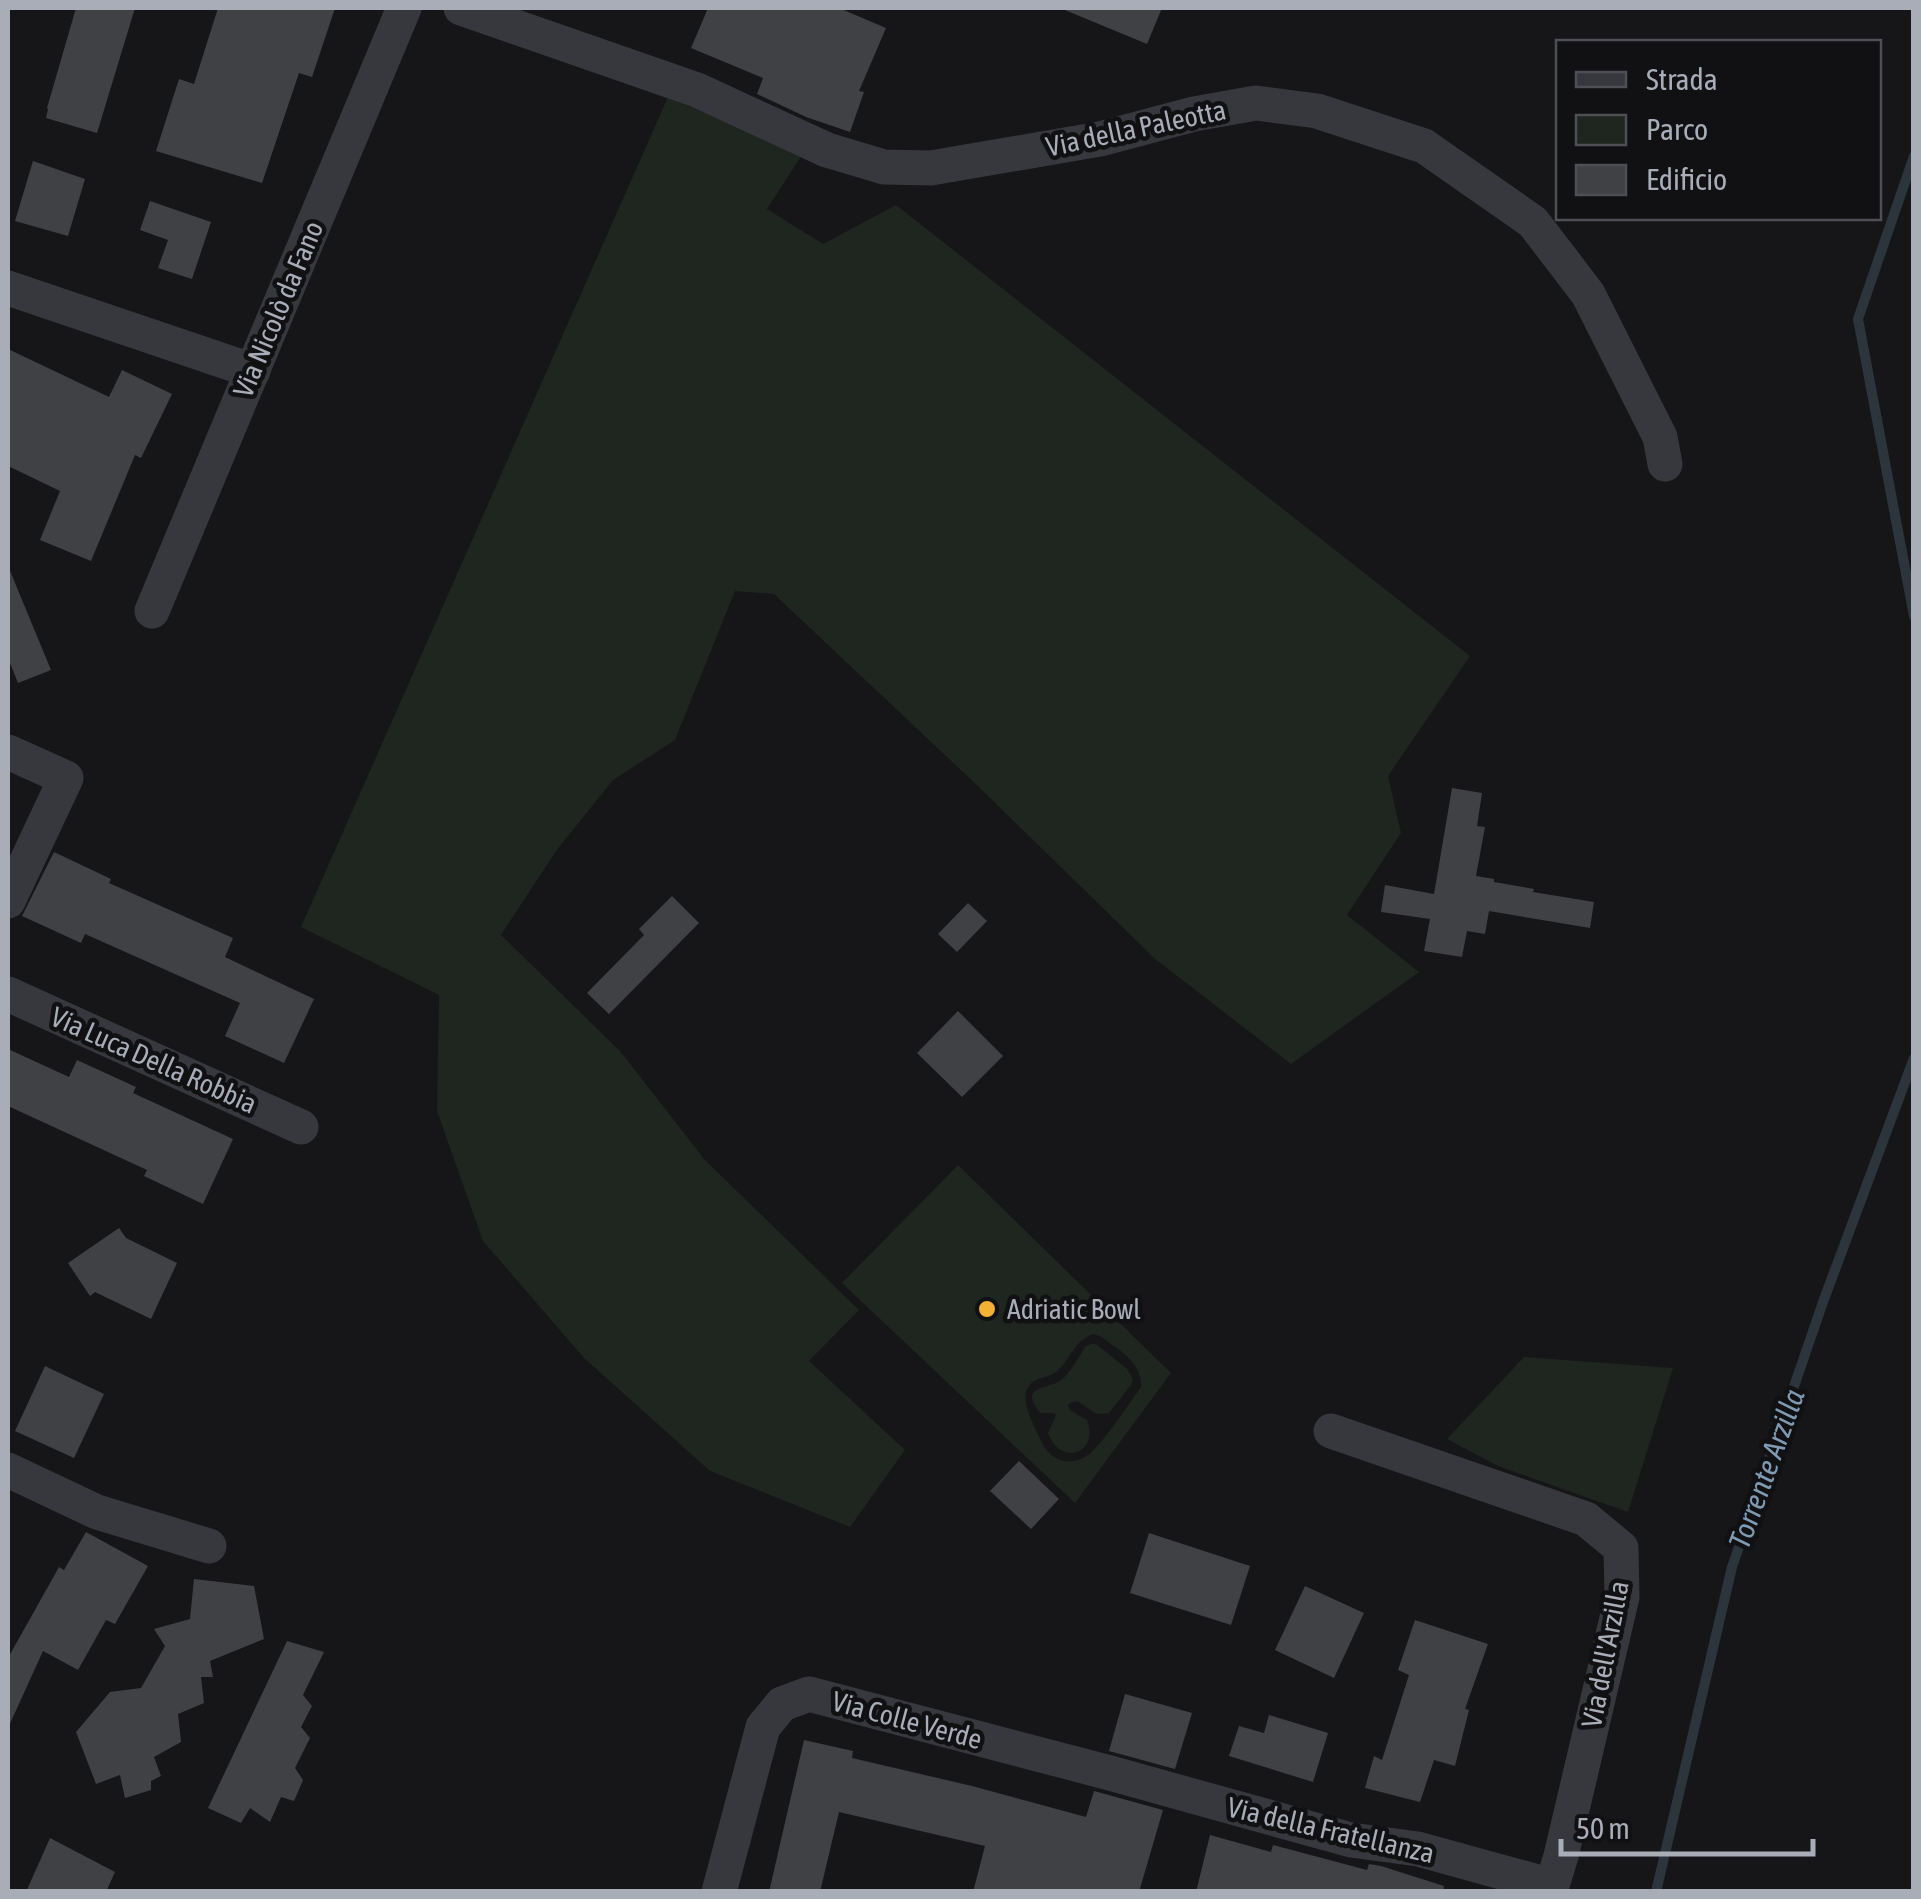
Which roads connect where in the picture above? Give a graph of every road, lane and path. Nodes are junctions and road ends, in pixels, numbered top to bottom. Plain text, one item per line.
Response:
1 (404, 8) edge
2 (461, 8) edge
3 (8, 288) edge
4 (253, 371) junction
5 (1665, 464) dead end
6 (152, 611) dead end
7 (8, 752) edge
8 (8, 900) edge
9 (8, 994) edge
10 (300, 1127) dead end
11 (1331, 1431) dead end
12 (8, 1470) edge
13 (209, 1546) dead end
14 (1110, 1774) joint
15 (1551, 1889) edge
16 (719, 1892) edge

1 - 4 street, Via Nicolò da Fano
2 - 5 street, Via della Paleotta
3 - 4 street
4 - 6 street, Via Nicolò da Fano
7 - 8 street
9 - 10 street, Via Luca Della Robbia
11 - 15 street, Via dell'Arzilla
12 - 13 street
14 - 15 street, Via della Fratellanza
14 - 16 street, Via Colle Verde

